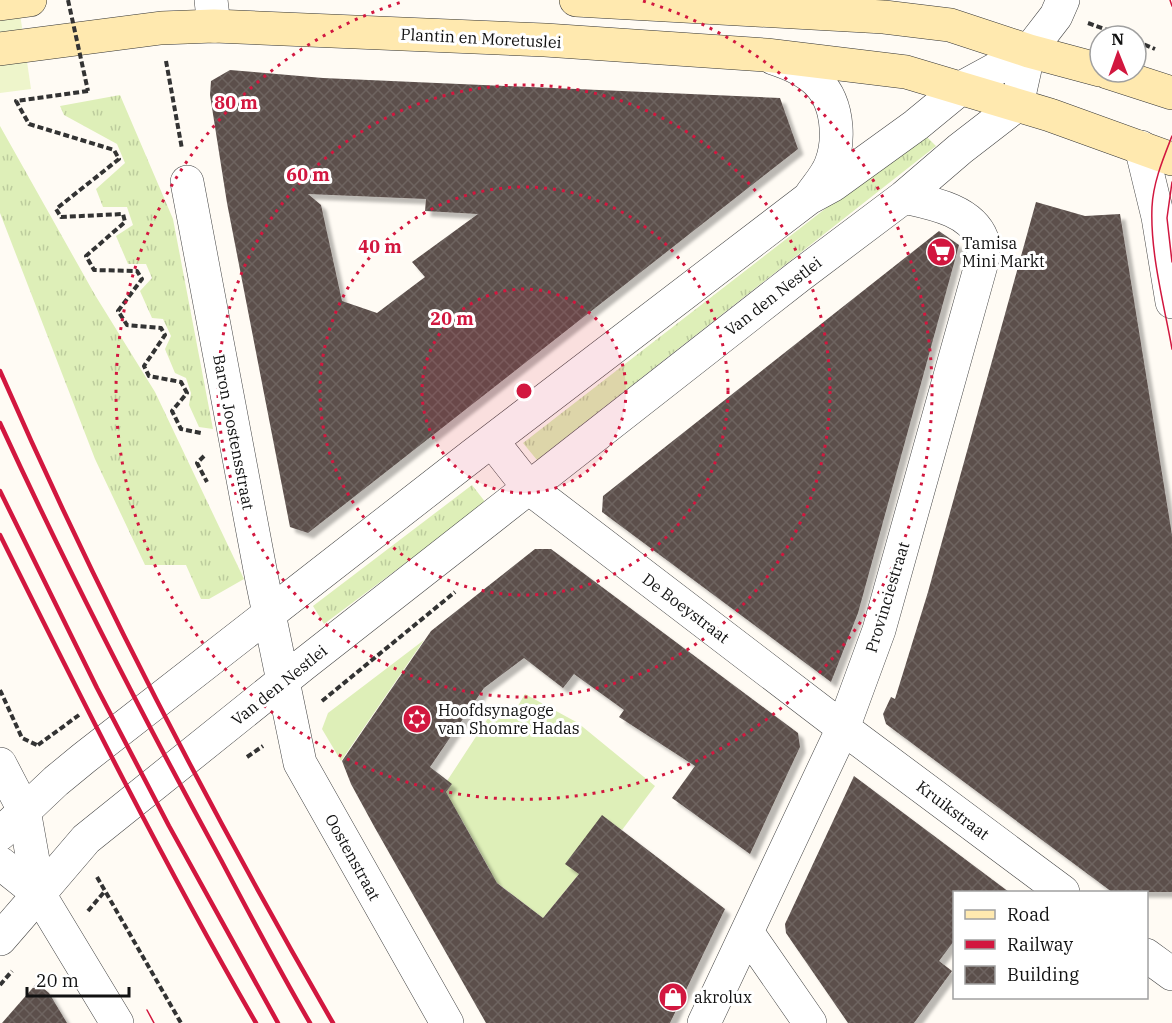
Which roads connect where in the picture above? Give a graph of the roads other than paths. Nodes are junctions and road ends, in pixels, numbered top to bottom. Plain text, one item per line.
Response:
1 (30, 0) edge
2 (576, 0) edge
3 (1063, 0) edge
4 (0, 4) edge
5 (213, 13) edge
6 (0, 49) edge
7 (1029, 51) junction
8 (766, 55) junction
9 (1088, 67) edge
10 (1144, 84) edge
11 (961, 88) junction
12 (1172, 93) edge
13 (1017, 105) junction
14 (1141, 147) junction
15 (1172, 159) edge
16 (188, 182) road end
17 (904, 197) junction
18 (809, 198) junction
19 (1172, 302) edge
20 (492, 441) junction
21 (529, 488) junction
22 (269, 613) junction
23 (283, 681) junction
24 (843, 728) junction
25 (0, 764) edge
26 (24, 810) junction
27 (0, 834) edge
28 (0, 863) edge
29 (1062, 891) edge
30 (39, 894) junction
31 (747, 932) junction
32 (0, 939) edge
33 (1148, 956) edge
34 (1172, 974) edge
35 (117, 1023) edge
36 (447, 1023) edge
37 (704, 1023) edge
38 (810, 1023) edge

1 - 4 main road
2 - 7 main road
3 - 7 street
5 - 6 main road, Plantin en Moretuslei
5 - 8 main road, Plantin en Moretuslei
7 - 9 main road
7 - 11 street
7 - 13 street
8 - 11 main road, Plantin en Moretuslei
8 - 18 street
10 - 12 main road
11 - 13 main road, Plantin en Moretuslei
11 - 18 street
13 - 14 main road, Plantin en Moretuslei
13 - 17 street, Van den Nestlei
14 - 15 main road, Plantin en Moretuslei
14 - 19 street
16 - 22 street, Baron Joostensstraat
17 - 21 street, Van den Nestlei
17 - 24 street, Provinciestraat
18 - 20 street
20 - 21 street
20 - 22 street
21 - 23 street, Van den Nestlei
21 - 24 street, De Boeystraat
22 - 23 street, Baron Joostensstraat
22 - 26 street
23 - 30 street, Van den Nestlei
23 - 36 street, Oostenstraat
24 - 29 street, Kruikstraat
24 - 31 street, Provinciestraat
25 - 26 street
26 - 27 street
26 - 30 street
28 - 30 street
30 - 32 street, Van den Nestlei
30 - 35 street
31 - 37 street, Provinciestraat
31 - 38 street
33 - 34 street

